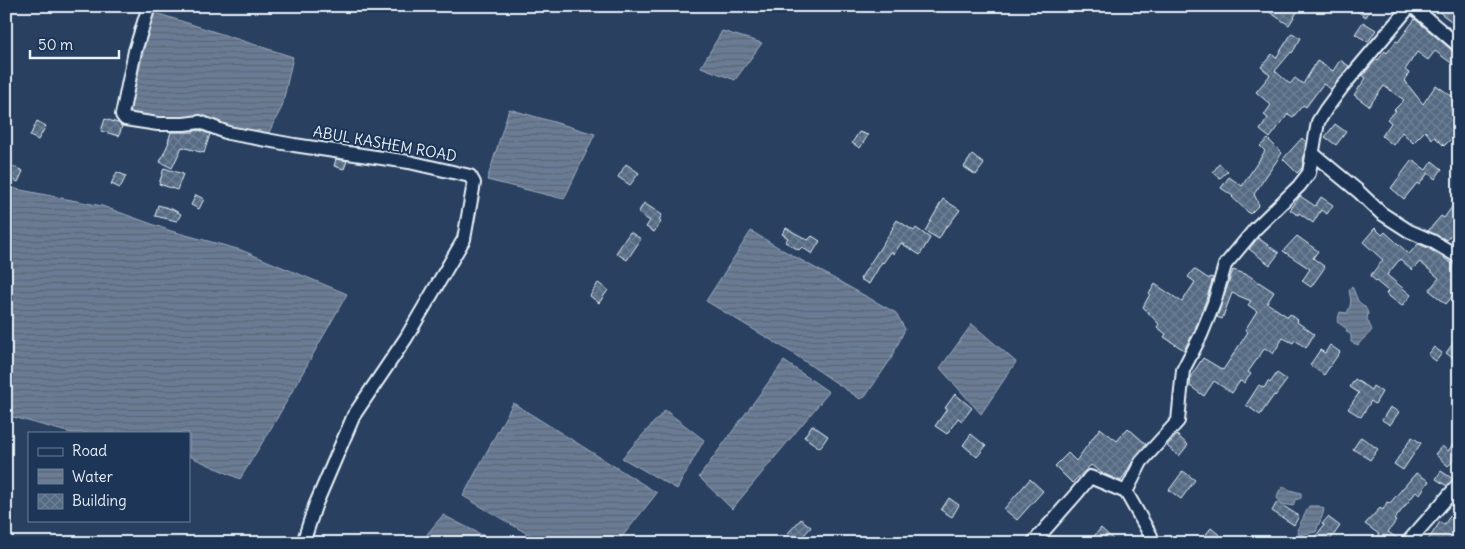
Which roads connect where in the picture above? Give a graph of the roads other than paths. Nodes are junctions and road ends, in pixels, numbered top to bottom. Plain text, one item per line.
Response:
1 (149, 6) edge
2 (1411, 6) edge
3 (1459, 46) edge
4 (1312, 153) junction
5 (1459, 257) edge
6 (1459, 484) edge
7 (1126, 492) junction
8 (303, 543) edge
9 (1033, 543) edge
10 (1149, 543) edge
11 (1407, 543) edge

1 - 8 street, ABUL KASHEM ROAD
2 - 3 street
2 - 4 street
4 - 5 street
4 - 7 street
6 - 11 street
7 - 9 street
7 - 10 street

